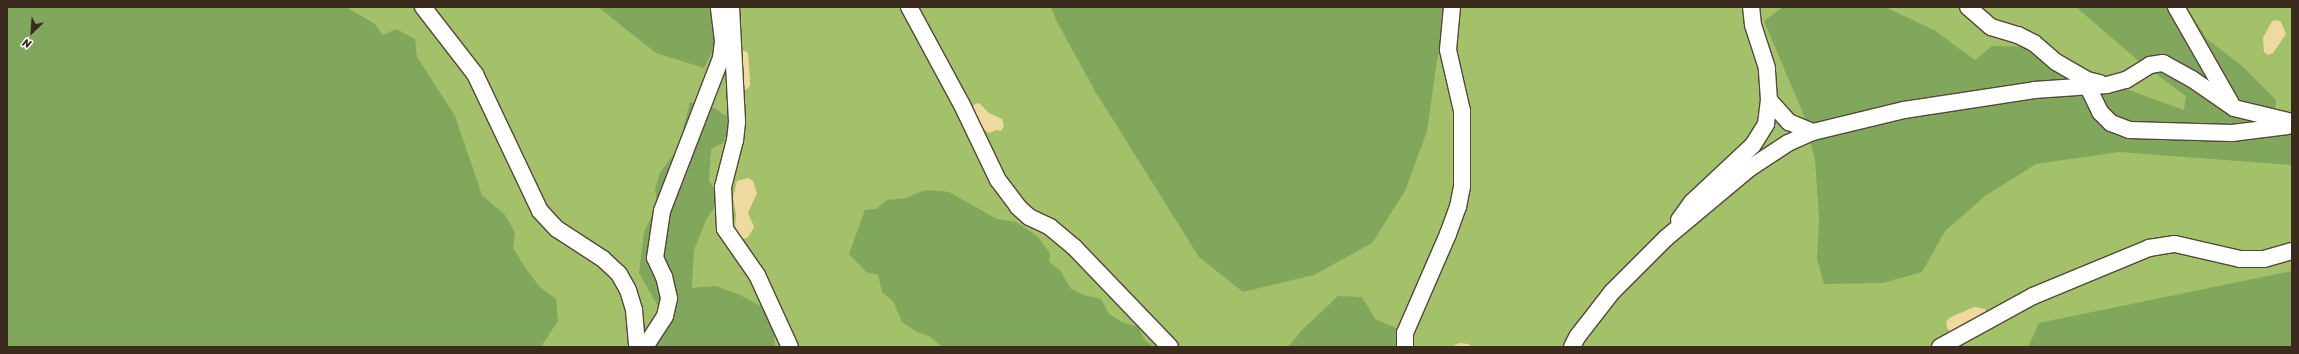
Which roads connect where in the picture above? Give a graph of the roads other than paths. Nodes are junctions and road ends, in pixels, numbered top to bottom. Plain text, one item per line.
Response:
1 (423, 7) edge
2 (719, 7) edge
3 (731, 7) edge
4 (909, 7) edge
5 (1452, 7) edge
6 (1751, 7) edge
7 (1968, 7) edge
8 (2176, 7) edge
9 (2107, 85) junction
10 (2088, 87) junction
11 (1769, 100) junction
12 (2234, 108) junction
13 (2292, 122) edge
14 (2292, 125) edge
15 (1813, 132) junction
16 (1666, 238) junction
17 (2292, 251) edge
18 (779, 322) junction
19 (638, 347) edge
20 (645, 347) edge
21 (777, 347) edge
22 (790, 347) edge
23 (1170, 347) edge
24 (1405, 347) edge
25 (1572, 347) edge
26 (1940, 347) edge

1 - 19 lane
2 - 20 lane
3 - 18 lane
4 - 23 lane
5 - 24 lane
6 - 11 lane
7 - 9 lane
8 - 12 lane
9 - 10 lane
9 - 12 lane
10 - 14 lane
10 - 15 lane
11 - 15 lane
11 - 16 lane
12 - 13 lane
15 - 16 lane
16 - 25 lane
17 - 26 lane
18 - 21 lane
18 - 22 lane

